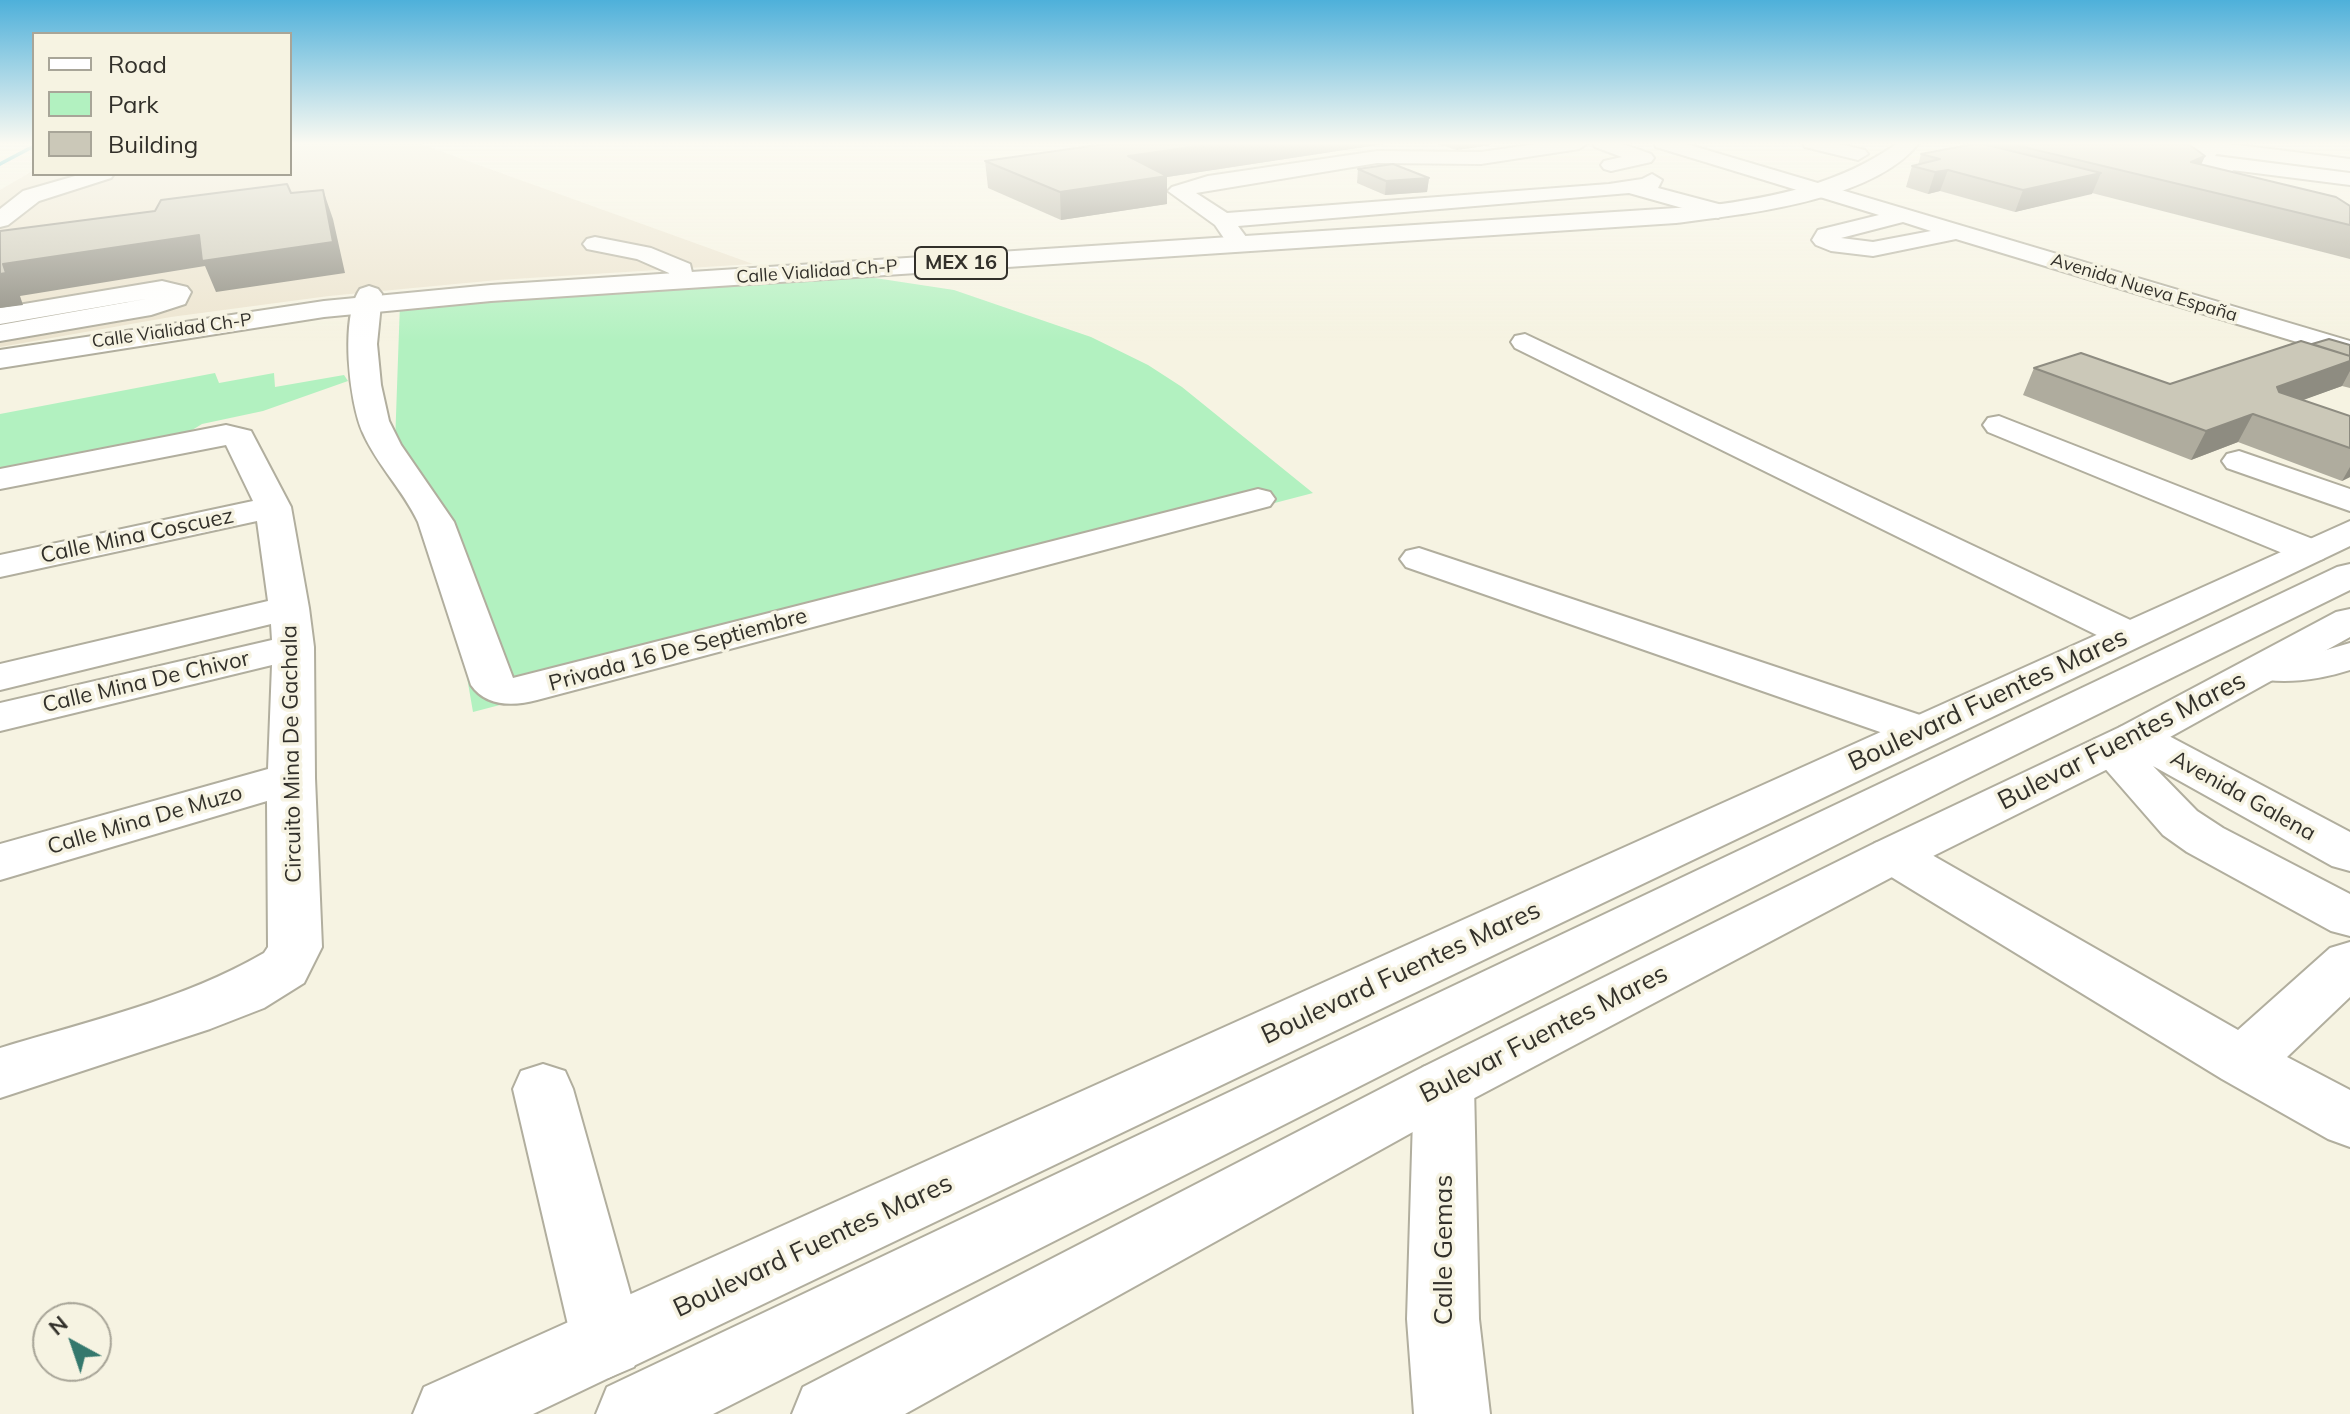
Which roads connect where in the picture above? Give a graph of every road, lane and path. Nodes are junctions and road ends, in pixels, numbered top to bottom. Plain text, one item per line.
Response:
1 (1201, 209) edge
2 (1261, 209) edge
3 (1319, 209) edge
4 (1366, 209) edge
5 (1680, 209) edge
6 (1729, 209) edge
7 (1884, 209) edge
8 (2295, 209) edge
9 (1675, 210) junction
10 (1325, 212) junction
11 (1904, 215) junction
12 (1275, 216) junction
13 (2350, 227) edge
14 (1360, 232) junction
15 (1958, 232) junction
16 (1232, 233) junction
17 (595, 244) dead end
18 (681, 275) junction
19 (367, 300) junction
20 (0, 316) edge
21 (2350, 321) edge
22 (0, 333) edge
23 (2298, 334) junction
24 (1525, 342) dead end
25 (0, 349) edge
26 (2350, 350) edge
27 (0, 359) edge
28 (1999, 425) dead end
29 (2239, 461) dead end
30 (0, 479) edge
31 (1258, 499) dead end
32 (2350, 501) edge
33 (273, 507) junction
34 (2337, 553) edge
35 (1419, 559) dead end
36 (0, 566) edge
37 (2350, 621) edge
38 (291, 627) junction
39 (2129, 635) junction
40 (2350, 656) edge
41 (2265, 668) junction
42 (0, 677) edge
43 (0, 717) edge
44 (1922, 731) junction
45 (2124, 743) junction
46 (291, 778) junction
47 (2350, 854) edge
48 (1893, 855) junction
49 (0, 862) edge
50 (2350, 917) edge
51 (2350, 963) edge
52 (2243, 1062) junction
53 (0, 1073) edge
54 (1444, 1085) junction
55 (543, 1089) dead end
56 (2350, 1120) edge
57 (608, 1342) junction
58 (451, 1414) edge
59 (634, 1414) edge
60 (830, 1414) edge
61 (1452, 1414) edge

1 - 16 main road
2 - 12 main road
3 - 10 main road
4 - 10 main road
5 - 9 main road, Calle Vialidad Ch-P / MEX 16
6 - 9 main road, Calle Vialidad Ch-P / MEX 16
7 - 11 main road, Avenida Nueva España
8 - 13 main road
9 - 14 main road, Calle Vialidad Ch-P / MEX 16
10 - 12 main road
10 - 14 main road
11 - 15 main road, Avenida Nueva España
11 - 15 main road
12 - 16 main road
14 - 16 main road, Calle Vialidad Ch-P / MEX 16
15 - 23 main road, Avenida Nueva España
16 - 18 main road, Calle Vialidad Ch-P / MEX 16
17 - 18 main road
18 - 19 main road, Calle Vialidad Ch-P / MEX 16
19 - 25 main road, Calle Vialidad Ch-P / MEX 16
19 - 27 main road, Calle Vialidad Ch-P / MEX 16
19 - 31 main road, Privada 16 De Septiembre
20 - 22 main road
21 - 23 main road
23 - 26 main road, Avenida Nueva España
24 - 39 main road
28 - 34 main road
29 - 32 main road
30 - 33 main road, Circuito Mina De Gachala
33 - 36 main road, Calle Mina Coscuez
33 - 38 main road, Circuito Mina De Gachala
34 - 39 main road, Boulevard Fuentes Mares
34 - 59 main road
35 - 44 main road
37 - 41 main road
38 - 42 main road, Calle Mina De Chivor
38 - 43 main road, Calle Mina De Chivor
38 - 46 main road, Circuito Mina De Gachala
39 - 44 main road, Boulevard Fuentes Mares
40 - 41 main road
41 - 45 main road, Bulevar Fuentes Mares
44 - 57 main road, Boulevard Fuentes Mares
45 - 47 main road, Avenida Galena
45 - 48 main road, Bulevar Fuentes Mares
45 - 50 main road
46 - 49 main road, Calle Mina De Muzo
46 - 53 main road, Circuito Mina De Gachala
48 - 52 main road
48 - 54 main road, Bulevar Fuentes Mares
51 - 52 main road
52 - 56 main road
54 - 60 main road, Bulevar Fuentes Mares
54 - 61 main road, Calle Gemas
55 - 57 main road
57 - 58 main road, Boulevard Fuentes Mares

